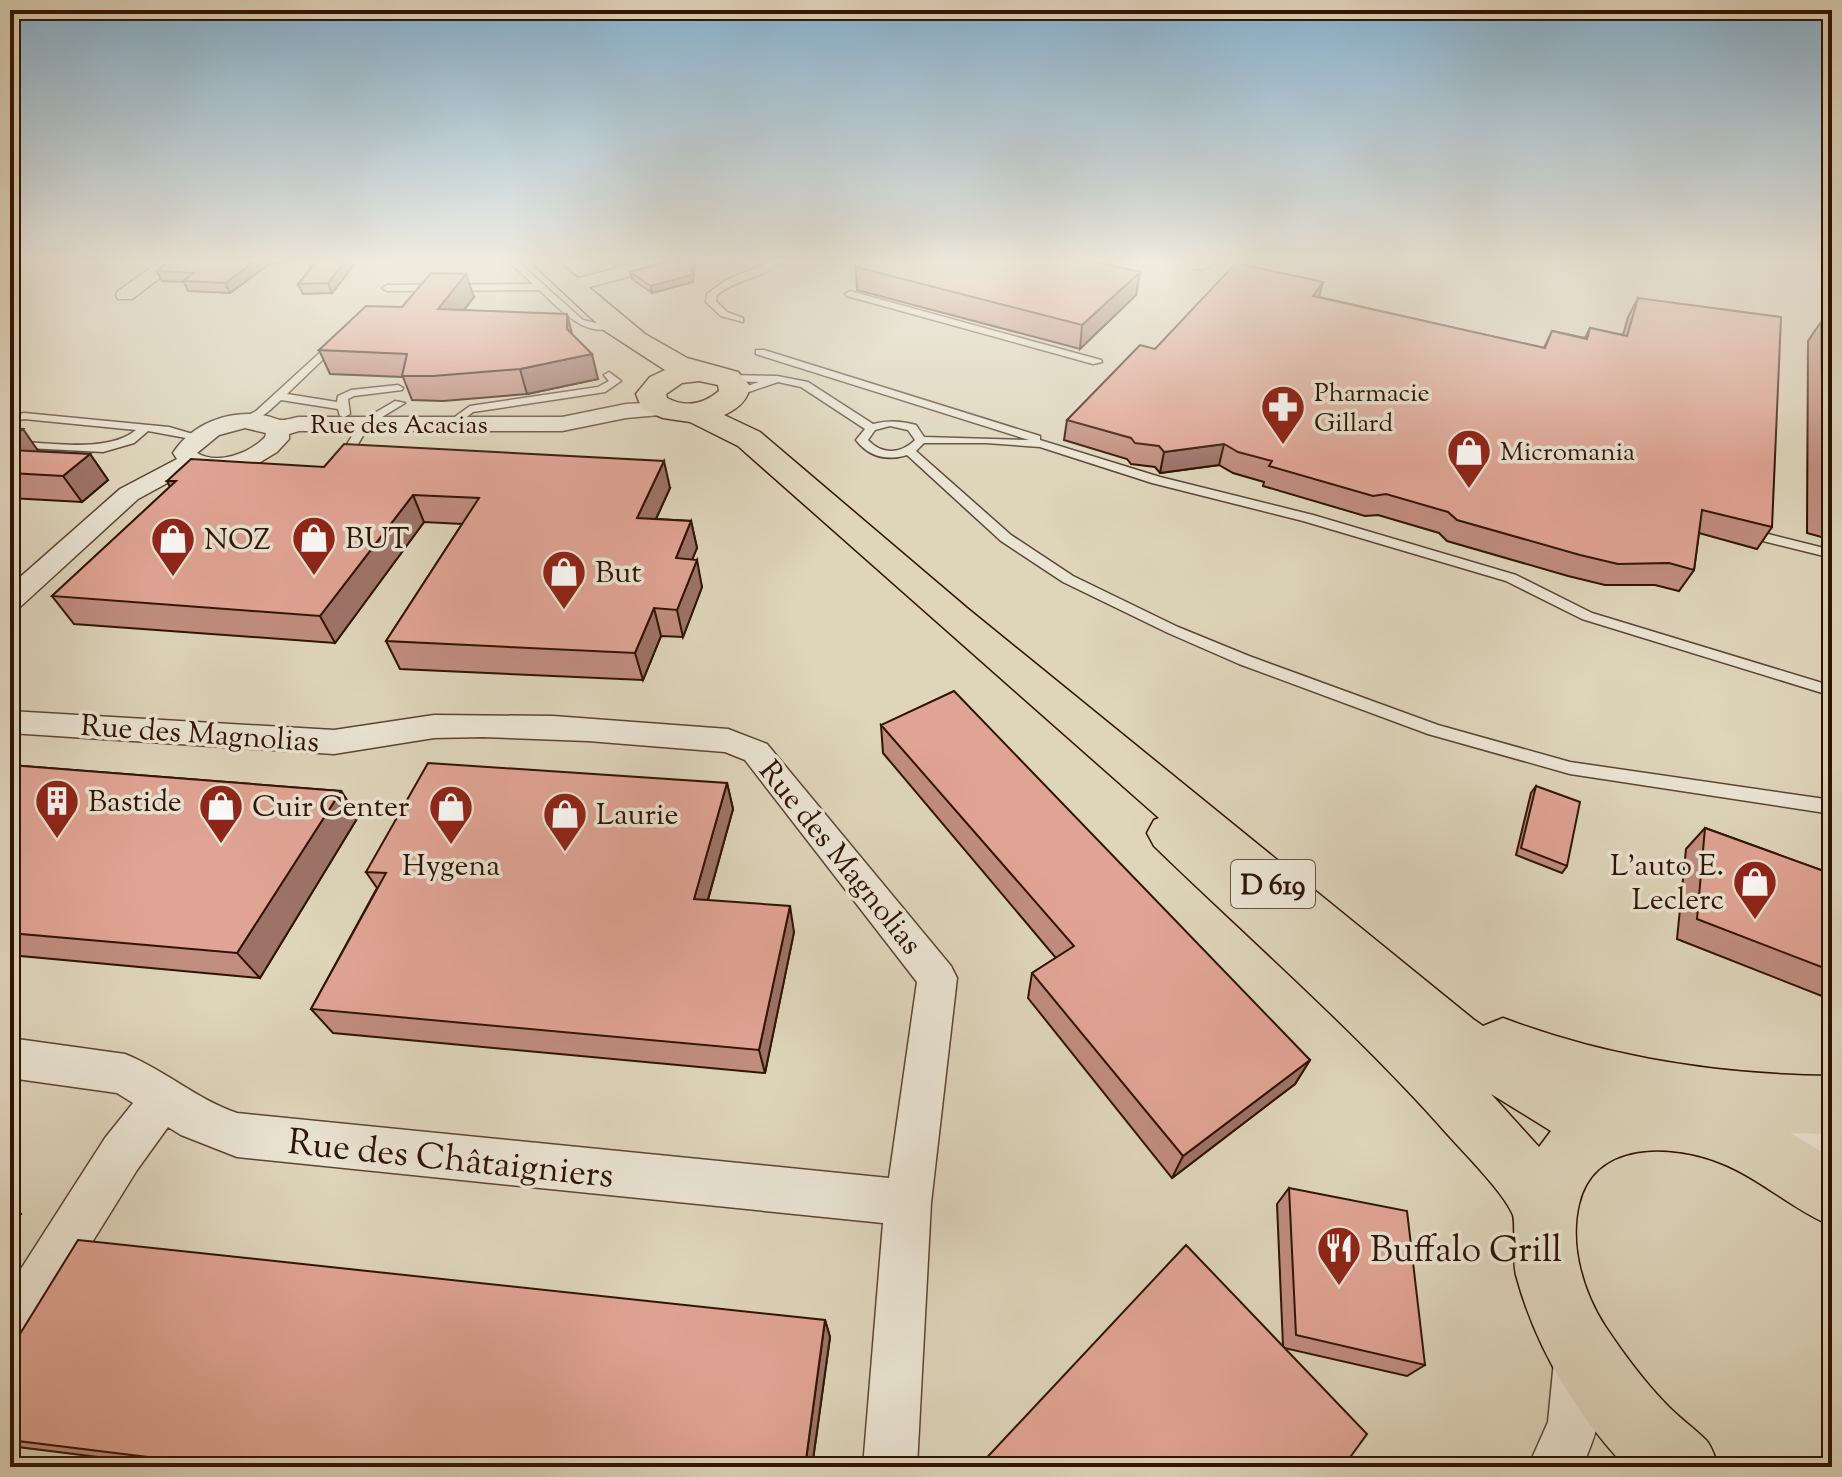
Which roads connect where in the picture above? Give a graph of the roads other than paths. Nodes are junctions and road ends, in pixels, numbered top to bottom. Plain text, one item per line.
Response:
1 (621, 329) edge
2 (624, 329) edge
3 (977, 329) edge
4 (347, 331) edge
5 (760, 352) dead end
6 (1097, 362) dead end
7 (609, 375) dead end
8 (777, 379) junction
9 (722, 387) junction
10 (398, 388) dead end
11 (660, 393) junction
12 (279, 396) junction
13 (399, 403) dead end
14 (933, 406) junction
15 (696, 413) junction
16 (351, 417) junction
17 (10, 419) edge
18 (245, 421) junction
19 (451, 424) junction
20 (909, 426) junction
21 (145, 428) junction
22 (871, 428) junction
23 (277, 430) junction
24 (749, 439) junction
25 (921, 440) junction
26 (10, 444) edge
27 (1041, 444) junction
28 (194, 449) junction
29 (349, 451) edge
30 (909, 451) junction
31 (1764, 537) edge
32 (1832, 554) edge
33 (10, 601) edge
34 (953, 617) junction
35 (1832, 691) edge
36 (10, 722) edge
37 (1832, 807) edge
38 (1234, 851) junction
39 (10, 1058) edge
40 (163, 1099) junction
41 (1832, 1105) edge
42 (1832, 1128) edge
43 (1606, 1129) junction
44 (1731, 1137) junction
45 (1832, 1195) edge
46 (908, 1203) junction
47 (1544, 1207) junction
48 (10, 1330) edge
49 (1579, 1350) junction
50 (890, 1467) edge
51 (1555, 1467) edge
52 (1682, 1467) edge

1 - 11 main road
2 - 9 main road
3 - 6 lane
4 - 12 lane
5 - 14 lane
7 - 19 lane
8 - 9 lane
8 - 9 lane
8 - 22 lane
9 - 11 main road
9 - 15 main road
9 - 24 main road, D 619
10 - 16 lane
11 - 15 main road
11 - 19 street, Rue des Acacias
12 - 16 lane
12 - 18 lane
13 - 16 lane
14 - 20 lane
14 - 27 lane
15 - 24 main road, D 619
16 - 19 street, Rue des Acacias
16 - 23 street, Rue des Acacias
16 - 29 lane
17 - 21 lane
18 - 23 street
18 - 28 street
20 - 22 lane
20 - 25 lane
21 - 26 lane
21 - 28 lane
22 - 30 lane
23 - 28 street
24 - 34 main road, D 619
25 - 27 lane
25 - 30 lane
27 - 35 lane
28 - 33 street
30 - 37 lane
31 - 32 lane
34 - 38 main road, D 619
34 - 47 main road, D 619
36 - 46 street, Rue des Magnolias
38 - 41 main road
38 - 43 main road, D 619
39 - 40 street, Rue des Châtaigniers
40 - 46 street, Rue des Châtaigniers
40 - 48 street
42 - 44 street
43 - 44 main road
43 - 47 main road
44 - 45 main road
46 - 50 street, Rue des Magnolias
47 - 49 main road
49 - 51 street
49 - 52 main road

